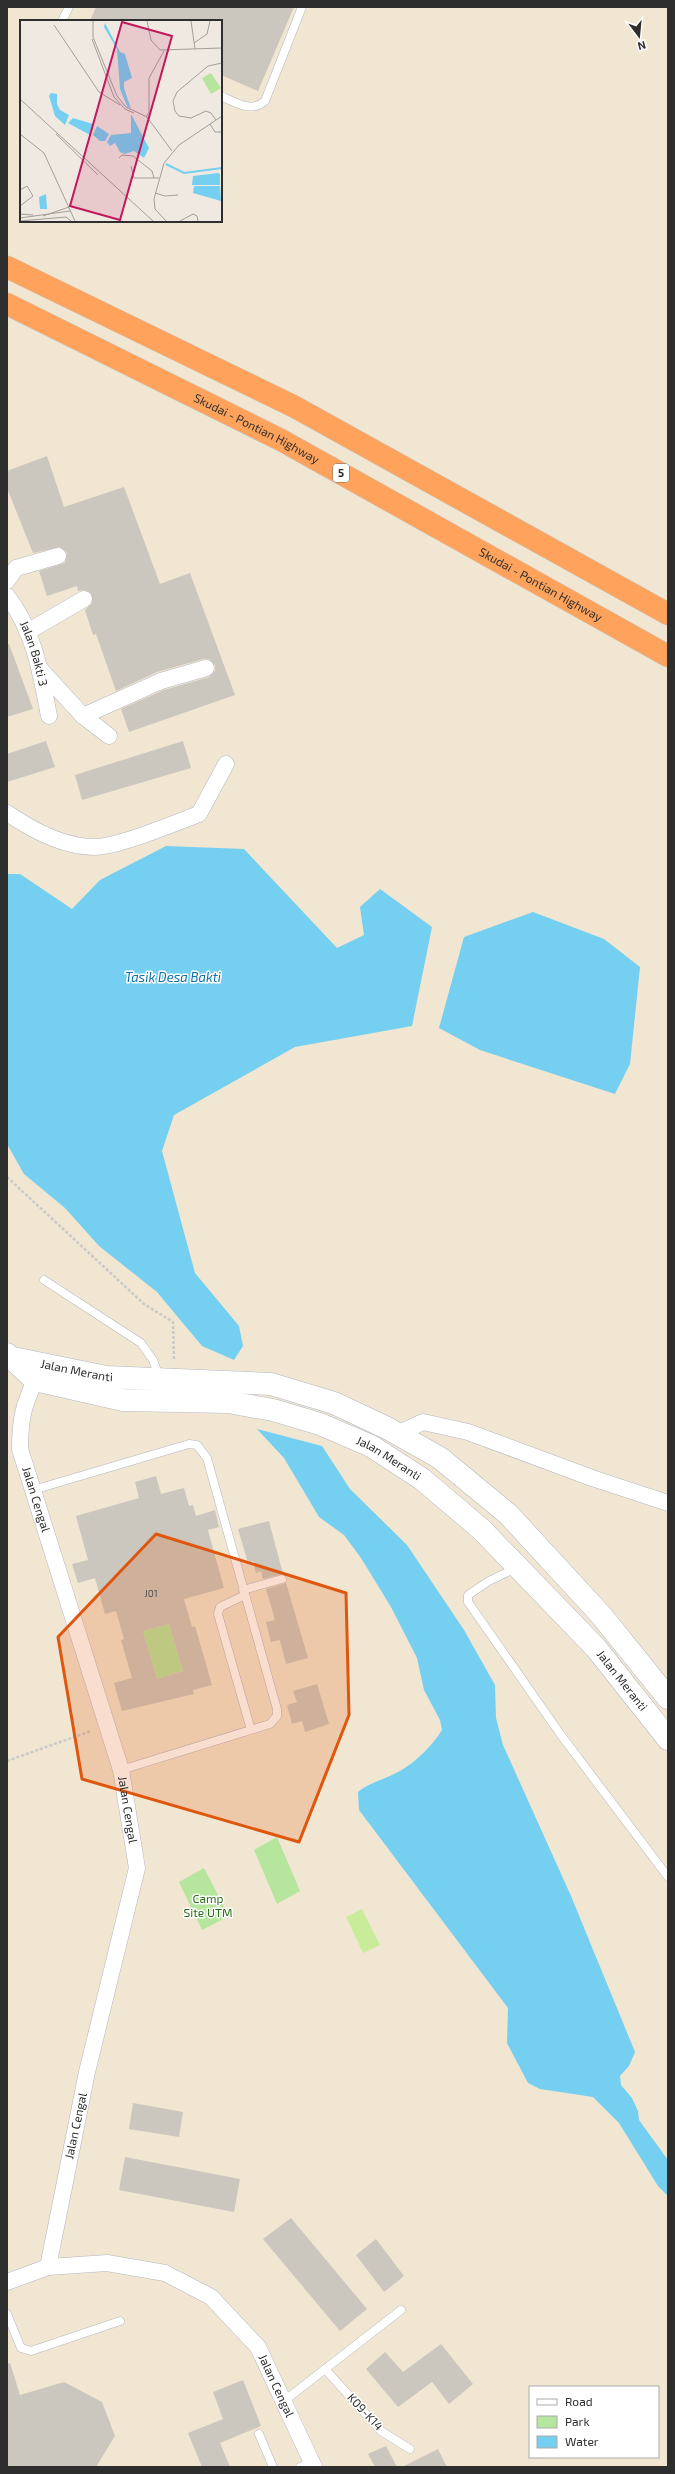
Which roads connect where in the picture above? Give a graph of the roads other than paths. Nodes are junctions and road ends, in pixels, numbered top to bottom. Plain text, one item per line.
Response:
1 (68, 7) edge
2 (302, 7) edge
3 (62, 20) edge
4 (222, 96) edge
5 (7, 267) edge
6 (7, 304) edge
7 (58, 556) dead end
8 (7, 581) edge
9 (7, 596) edge
10 (84, 599) dead end
11 (668, 614) edge
12 (27, 632) junction
13 (668, 656) edge
14 (206, 668) dead end
15 (41, 670) junction
16 (49, 716) dead end
17 (83, 716) junction
18 (109, 736) dead end
19 (226, 764) dead end
20 (7, 813) edge
21 (44, 1280) dead end
22 (10, 1356) edge
23 (38, 1371) junction
24 (166, 1379) junction
25 (397, 1434) junction
26 (33, 1490) junction
27 (667, 1501) edge
28 (519, 1567) junction
29 (282, 1580) dead end
30 (244, 1592) junction
31 (668, 1698) edge
32 (251, 1730) junction
33 (668, 1739) edge
34 (121, 1770) junction
35 (668, 1877) edge
36 (48, 2267) junction
37 (7, 2282) edge
38 (401, 2310) dead end
39 (7, 2314) edge
40 (120, 2320) dead end
41 (325, 2369) junction
42 (284, 2401) junction
43 (259, 2434) dead end
44 (410, 2449) dead end
45 (309, 2465) edge
46 (273, 2467) edge

1 - 3 lane
2 - 4 lane
5 - 11 highway
6 - 13 highway, Skudai - Pontian Highway / 5
7 - 8 street
9 - 12 street, Jalan Bakti 3
10 - 12 street
12 - 15 street, Jalan Bakti 3
14 - 17 street
15 - 16 street, Jalan Bakti 3
15 - 17 street
17 - 18 street
19 - 20 street
21 - 24 lane
22 - 23 street, Jalan Meranti
23 - 24 street, Jalan Meranti
23 - 26 street, Jalan Cengal
23 - 28 street, Jalan Meranti
24 - 25 street, Jalan Meranti
25 - 27 street
25 - 31 street, Jalan Meranti
26 - 30 lane
26 - 34 street, Jalan Cengal
28 - 33 street, Jalan Meranti
28 - 35 lane
29 - 30 lane
30 - 32 lane
30 - 32 lane
32 - 34 lane
34 - 36 street, Jalan Cengal
36 - 37 street, Jalan Cengal
36 - 42 street, Jalan Cengal
38 - 41 lane
39 - 40 lane
41 - 42 lane
41 - 44 lane, K09-K14
42 - 45 street, Jalan Cengal
43 - 46 lane

